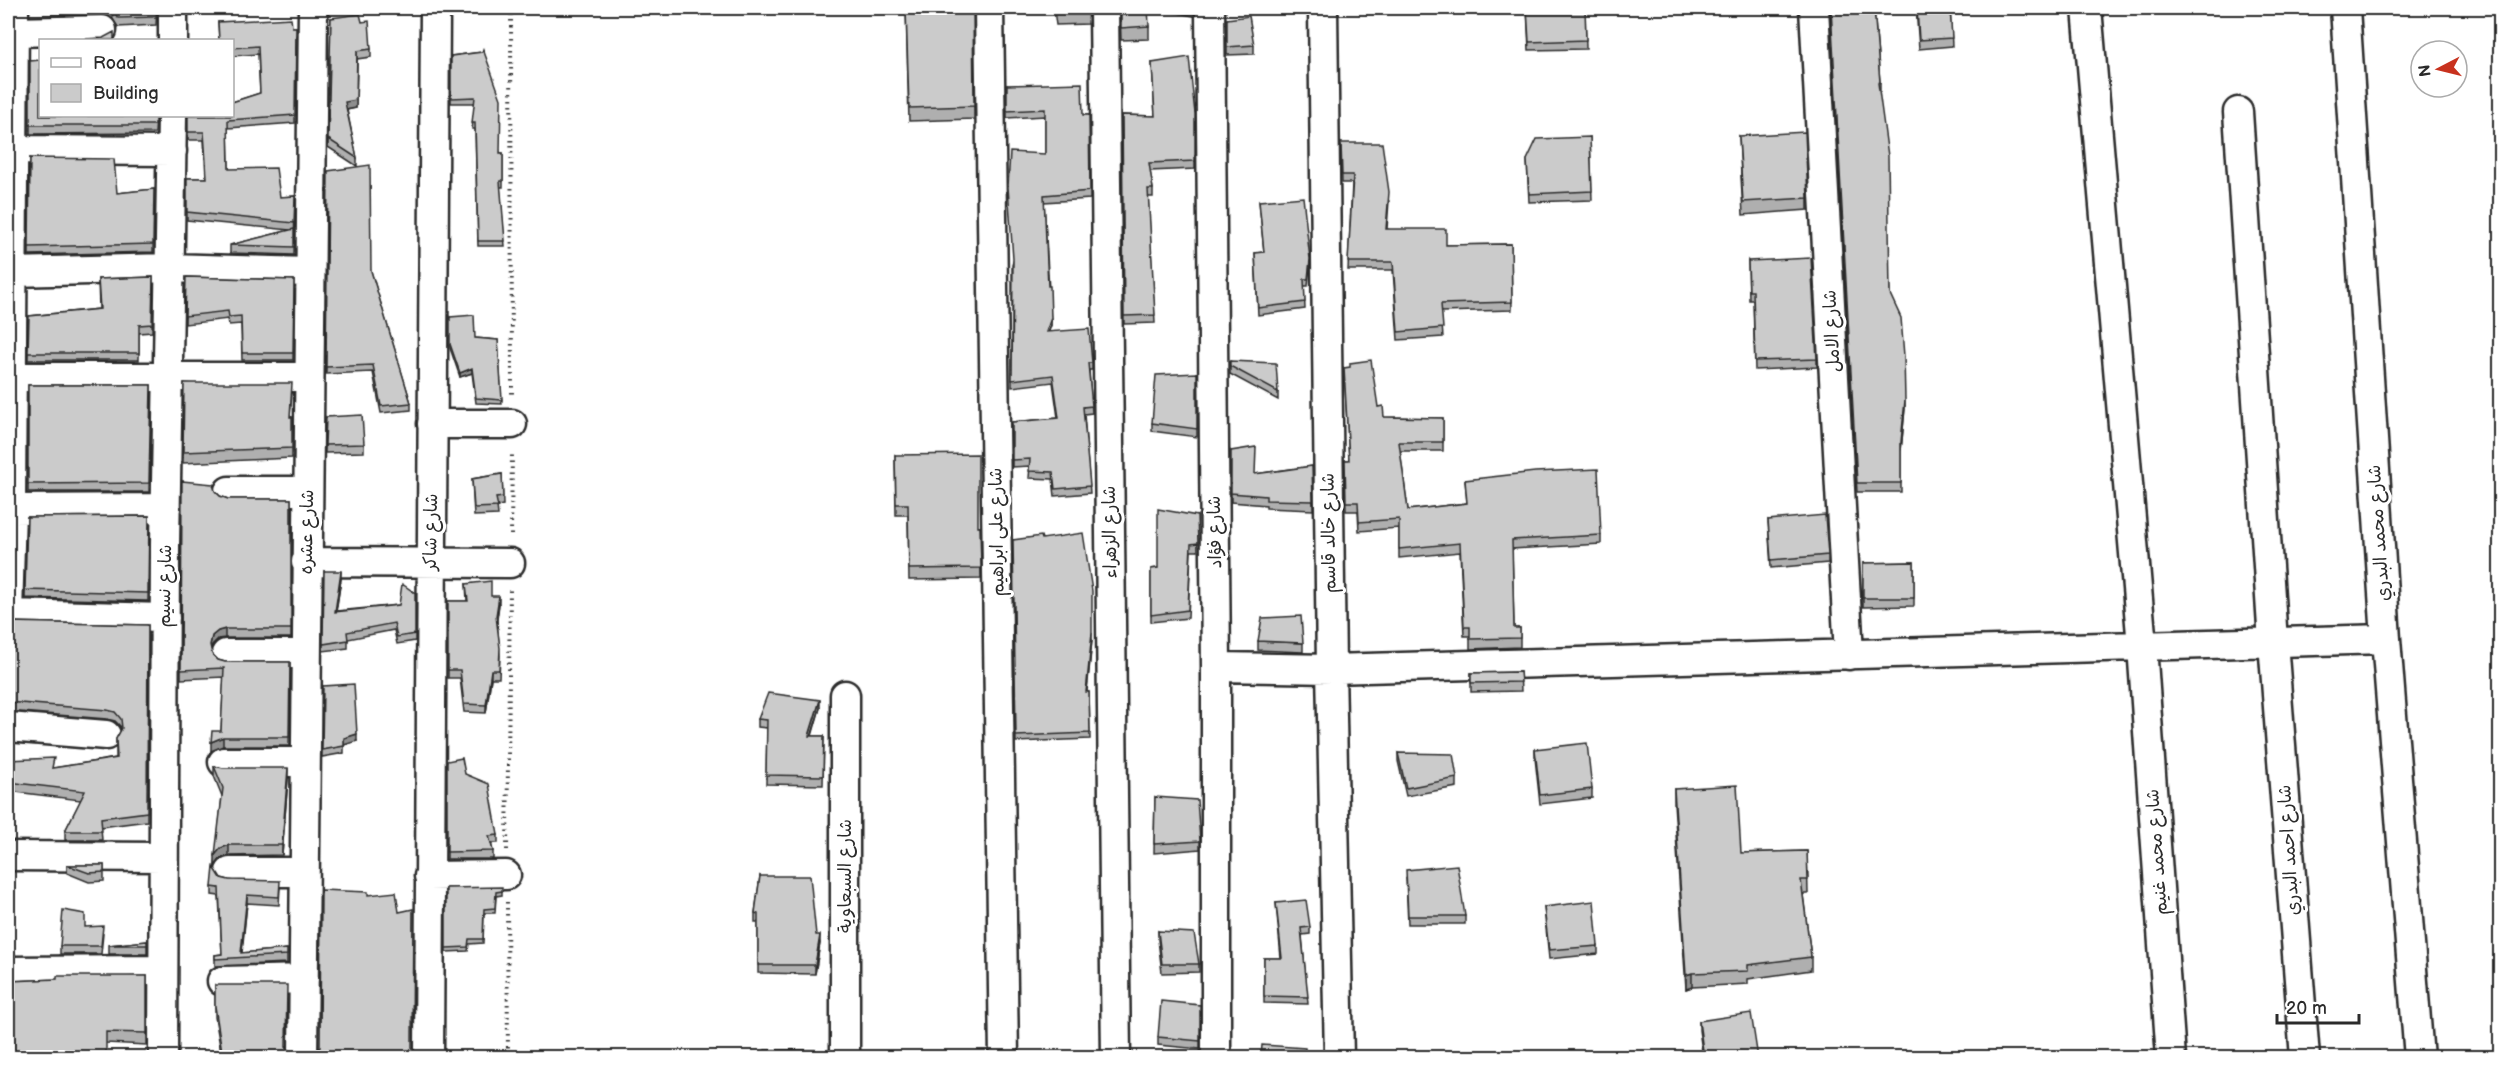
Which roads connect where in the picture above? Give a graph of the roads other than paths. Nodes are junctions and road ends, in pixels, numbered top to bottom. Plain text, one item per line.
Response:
1 (173, 8) edge
2 (313, 8) edge
3 (435, 8) edge
4 (989, 8) edge
5 (1104, 8) edge
6 (1210, 8) edge
7 (1323, 8) edge
8 (1814, 8) edge
9 (2087, 8) edge
10 (2345, 8) edge
11 (14, 20) edge
12 (102, 30) dead end
13 (173, 39) edge
14 (2238, 112) dead end
15 (172, 117) edge
16 (14, 150) junction
17 (172, 151) junction
18 (168, 268) junction
19 (13, 272) junction
20 (309, 272) junction
21 (13, 376) junction
22 (167, 377) junction
23 (308, 377) junction
24 (432, 424) junction
25 (512, 424) dead end
26 (230, 491) dead end
27 (307, 491) junction
28 (166, 508) junction
29 (11, 509) junction
30 (306, 562) junction
31 (430, 562) junction
32 (510, 562) dead end
33 (8, 614) edge
34 (165, 618) junction
35 (2386, 639) junction
36 (2273, 642) junction
37 (2142, 646) junction
38 (226, 654) dead end
39 (305, 654) junction
40 (1849, 655) junction
41 (1216, 667) junction
42 (1331, 669) junction
43 (845, 695) dead end
44 (8, 727) edge
45 (106, 735) dead end
46 (223, 762) dead end
47 (305, 762) junction
48 (8, 856) edge
49 (163, 857) junction
50 (230, 872) dead end
51 (304, 872) junction
52 (506, 875) dead end
53 (429, 876) junction
54 (163, 970) junction
55 (8, 971) edge
56 (304, 979) junction
57 (222, 981) dead end
58 (163, 1058) edge
59 (303, 1058) edge
60 (429, 1058) edge
61 (845, 1058) edge
62 (1004, 1058) edge
63 (1116, 1058) edge
64 (1216, 1058) edge
65 (1339, 1058) edge
66 (2171, 1058) edge
67 (2304, 1058) edge
68 (2420, 1058) edge

1 - 13 street
2 - 20 street, شارع عشره
3 - 24 street, شارع شاكر
4 - 62 street, شارع على ابراهيم
5 - 63 street, شارع الزهراء
6 - 41 street, شارع فؤاد
7 - 42 street, شارع خالد قاسم
8 - 40 street, شارع الامل
9 - 37 street, شارع محمد غنيم
10 - 35 street, شارع محمد البدري
11 - 12 street
11 - 16 street
14 - 36 street, شارع احمد البدري
15 - 17 street, شارع نسيم
16 - 17 street
16 - 19 street
17 - 18 street, شارع نسيم
18 - 19 street
18 - 20 street
18 - 22 street, شارع نسيم
19 - 21 street
20 - 23 street, شارع عشره
21 - 22 street
21 - 29 street
22 - 23 street
22 - 28 street, شارع نسيم
23 - 27 street, شارع عشره
24 - 25 street
24 - 31 street, شارع شاكر
26 - 27 street
27 - 30 street, شارع عشره
28 - 29 street
28 - 34 street, شارع نسيم
29 - 33 street
30 - 31 street
30 - 39 street, شارع عشره
31 - 32 street
31 - 53 street, شارع شاكر
33 - 34 street
34 - 49 street, شارع نسيم
35 - 36 street
35 - 68 street, شارع محمد البدري
36 - 37 street
36 - 67 street, شارع احمد البدري
37 - 40 street
37 - 66 street, شارع محمد غنيم
38 - 39 street
39 - 47 street, شارع عشره
40 - 42 street
41 - 42 street
41 - 64 street, شارع فؤاد
42 - 65 street, شارع خالد قاسم
43 - 61 street, شارع السبعاوية
44 - 45 street
46 - 47 street
47 - 51 street, شارع عشره
48 - 49 street
49 - 54 street, شارع نسيم
50 - 51 street
51 - 56 street, شارع عشره
52 - 53 street
53 - 60 street, شارع شاكر
54 - 55 street
54 - 58 street, شارع نسيم
56 - 57 street
56 - 59 street, شارع عشره

